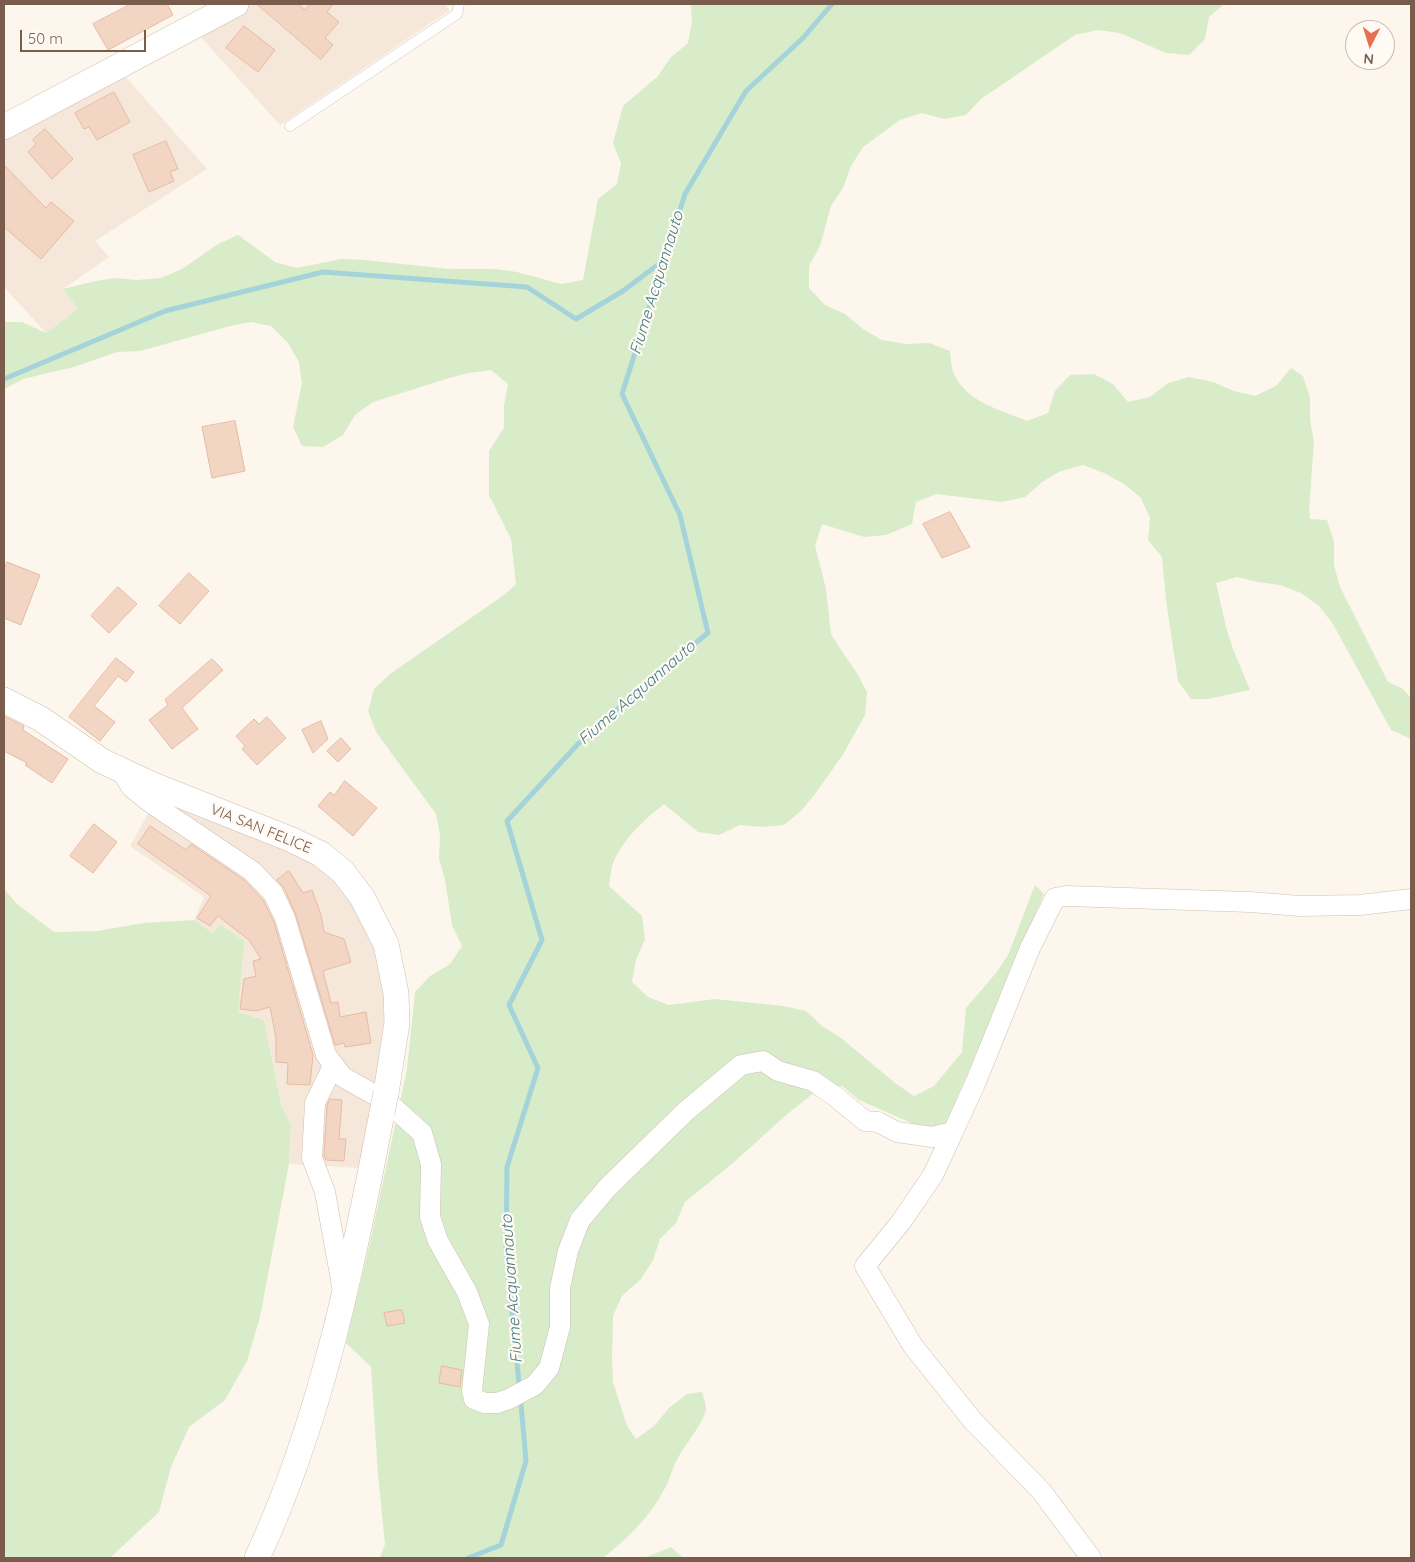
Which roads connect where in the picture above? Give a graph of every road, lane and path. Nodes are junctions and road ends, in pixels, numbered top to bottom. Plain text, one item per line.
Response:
1 (236, 4) edge
2 (459, 4) edge
3 (290, 126) dead end
4 (4, 127) edge
5 (4, 700) edge
6 (122, 770) junction
7 (1411, 899) edge
8 (333, 1066) junction
9 (383, 1102) junction
10 (953, 1132) junction
11 (344, 1292) junction
12 (257, 1558) edge
13 (1091, 1558) edge

1 - 4 street
2 - 3 lane
5 - 6 street, VIA SAN FELICE
6 - 8 street
6 - 9 street, VIA SAN FELICE
7 - 10 street
8 - 9 street
8 - 11 street
9 - 10 street
9 - 11 street, VIA SAN FELICE
10 - 13 street
11 - 12 street, VIA SAN FELICE

